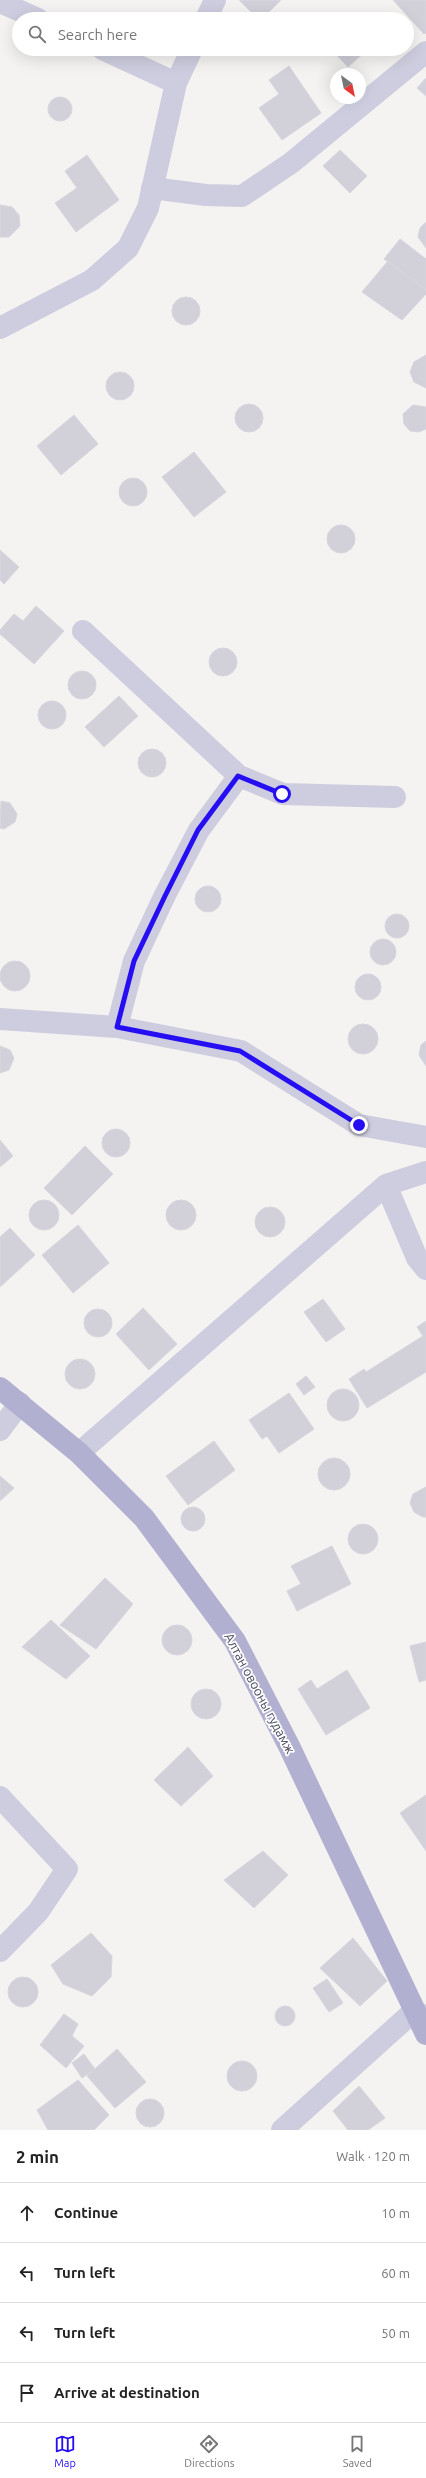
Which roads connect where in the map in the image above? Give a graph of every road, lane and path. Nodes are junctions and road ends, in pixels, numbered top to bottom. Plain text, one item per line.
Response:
1 (215, 0) edge
2 (0, 2) edge
3 (22, 12) edge
4 (209, 12) edge
5 (426, 52) edge
6 (117, 56) edge
7 (189, 56) edge
8 (176, 83) junction
9 (152, 188) junction
10 (0, 328) edge
11 (83, 631) dead end
12 (238, 776) junction
13 (395, 797) dead end
14 (0, 1019) edge
15 (117, 1027) junction
16 (426, 1137) edge
17 (426, 1172) edge
18 (386, 1185) junction
19 (426, 1269) edge
20 (0, 1388) edge
21 (20, 1403) junction
22 (0, 1430) edge
23 (79, 1453) junction
24 (0, 1797) edge
25 (0, 1951) edge
26 (420, 2014) edge
27 (426, 2034) edge
28 (282, 2130) edge

1 - 4 street
2 - 3 street
5 - 9 street
6 - 8 street
7 - 8 street
8 - 9 street
9 - 10 street
11 - 12 street
12 - 13 street
12 - 15 street
14 - 15 street
15 - 16 street
17 - 18 street
18 - 19 street
18 - 23 street
20 - 21 main road, Алтан овооны гудамж
21 - 22 street
21 - 23 main road, Алтан овооны гудамж
23 - 26 main road, Алтан овооны гудамж
24 - 25 street
26 - 27 main road, Алтан овооны гудамж
26 - 28 street

